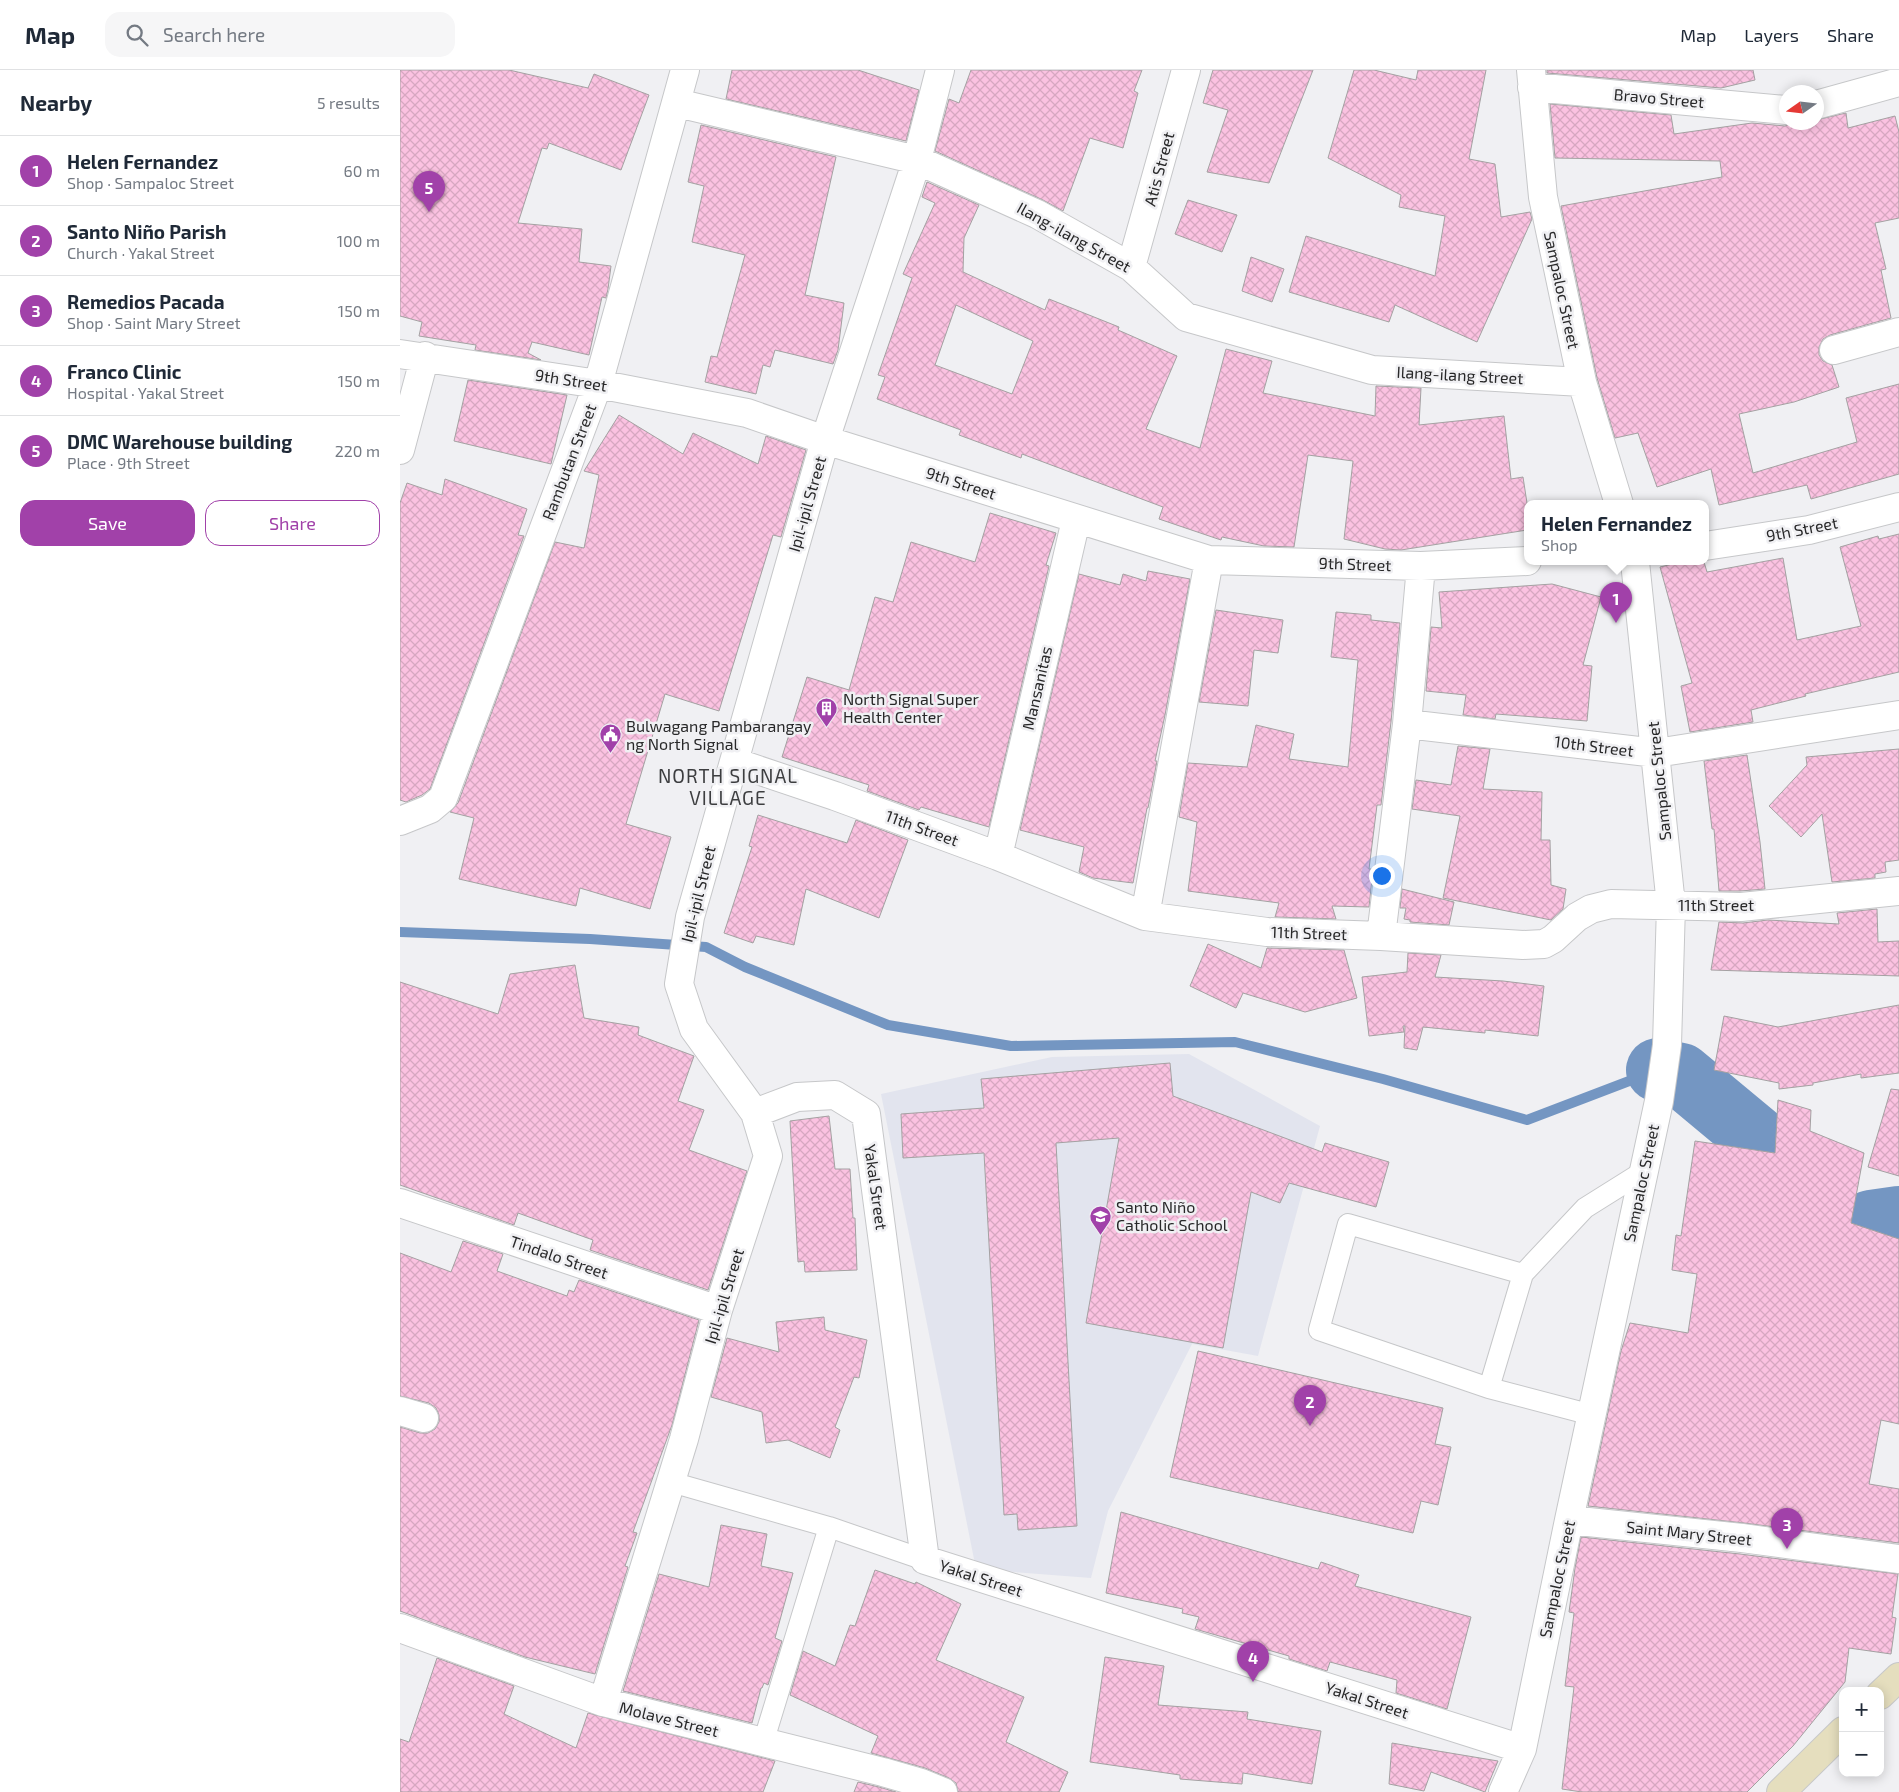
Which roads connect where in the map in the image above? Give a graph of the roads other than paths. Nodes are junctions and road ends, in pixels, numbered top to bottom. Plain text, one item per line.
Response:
1 (685, 70) edge
2 (940, 70) edge
3 (1186, 70) edge
4 (1532, 79) edge
5 (1899, 82) edge
6 (676, 103) junction
7 (1824, 103) edge
8 (1779, 109) edge
9 (917, 160) junction
10 (1131, 267) junction
11 (1899, 332) edge
12 (1834, 350) dead end
13 (412, 355) edge
14 (1582, 382) junction
15 (598, 384) junction
16 (826, 440) junction
17 (400, 450) edge
18 (1618, 500) edge
19 (1899, 507) edge
20 (1076, 520) junction
21 (1709, 545) edge
22 (1209, 560) junction
23 (1524, 561) edge
24 (1635, 565) edge
25 (1421, 566) junction
26 (1899, 715) edge
27 (1407, 724) junction
28 (1656, 753) junction
29 (734, 762) junction
30 (400, 821) edge
31 (998, 856) junction
32 (1899, 891) edge
33 (1671, 905) junction
34 (1145, 916) junction
35 (1381, 936) junction
36 (755, 1113) junction
37 (1644, 1171) junction
38 (400, 1203) edge
39 (1523, 1274) junction
40 (718, 1310) junction
41 (1489, 1388) junction
42 (1592, 1415) junction
43 (672, 1482) junction
44 (1569, 1520) junction
45 (829, 1527) junction
46 (1899, 1558) edge
47 (925, 1560) junction
48 (400, 1628) edge
49 (1899, 1677) edge
50 (1884, 1691) edge
51 (603, 1702) junction
52 (1842, 1732) edge
53 (763, 1743) junction
54 (1522, 1749) junction
55 (942, 1792) edge
56 (1503, 1792) edge
57 (1781, 1792) edge

1 - 6 street, Rambutan Street
2 - 9 street, Ipil-ipil Street
3 - 10 street, Atis Street
4 - 8 street, Bravo Street
4 - 14 street, Sampaloc Street
5 - 7 street
6 - 9 street, Ilang-ilang Street
6 - 15 street, Rambutan Street
9 - 10 street, Ilang-ilang Street
9 - 16 street, Ipil-ipil Street
10 - 14 street, Ilang-ilang Street
11 - 12 street
13 - 15 street, 9th Street
13 - 17 street
14 - 18 street, Sampaloc Street
15 - 16 street, 9th Street
15 - 30 street, Rambutan Street
16 - 20 street, 9th Street
16 - 29 street, Ipil-ipil Street
19 - 21 street, 9th Street
20 - 22 street, 9th Street
20 - 31 street, Mansanitas
22 - 25 street, 9th Street
22 - 34 street
23 - 25 street, 9th Street
24 - 28 street, Sampaloc Street
25 - 27 street
26 - 28 street, 10th Street
27 - 28 street, 10th Street
27 - 35 street
28 - 33 street, Sampaloc Street
29 - 31 street, 11th Street
29 - 36 street, Ipil-ipil Street
31 - 34 street, 11th Street
32 - 33 street, 11th Street
33 - 35 street, 11th Street
33 - 37 street, Sampaloc Street
34 - 35 street, 11th Street
36 - 40 street, Ipil-ipil Street
36 - 47 street, Yakal Street
37 - 39 lane
37 - 42 street, Sampaloc Street
38 - 40 street, Tindalo Street
39 - 41 lane
39 - 41 lane
40 - 43 street, Ipil-ipil Street
41 - 42 lane
42 - 44 street, Sampaloc Street
43 - 45 lane
43 - 51 street, Ipil-ipil Street
44 - 46 street, Saint Mary Street
44 - 54 street, Sampaloc Street
45 - 47 lane
45 - 53 lane
47 - 54 street, Yakal Street
48 - 51 street, Molave Street
49 - 50 main road
51 - 53 street, Molave Street
52 - 57 main road
53 - 55 street, Molave Street
54 - 56 street, Sampaloc Street

